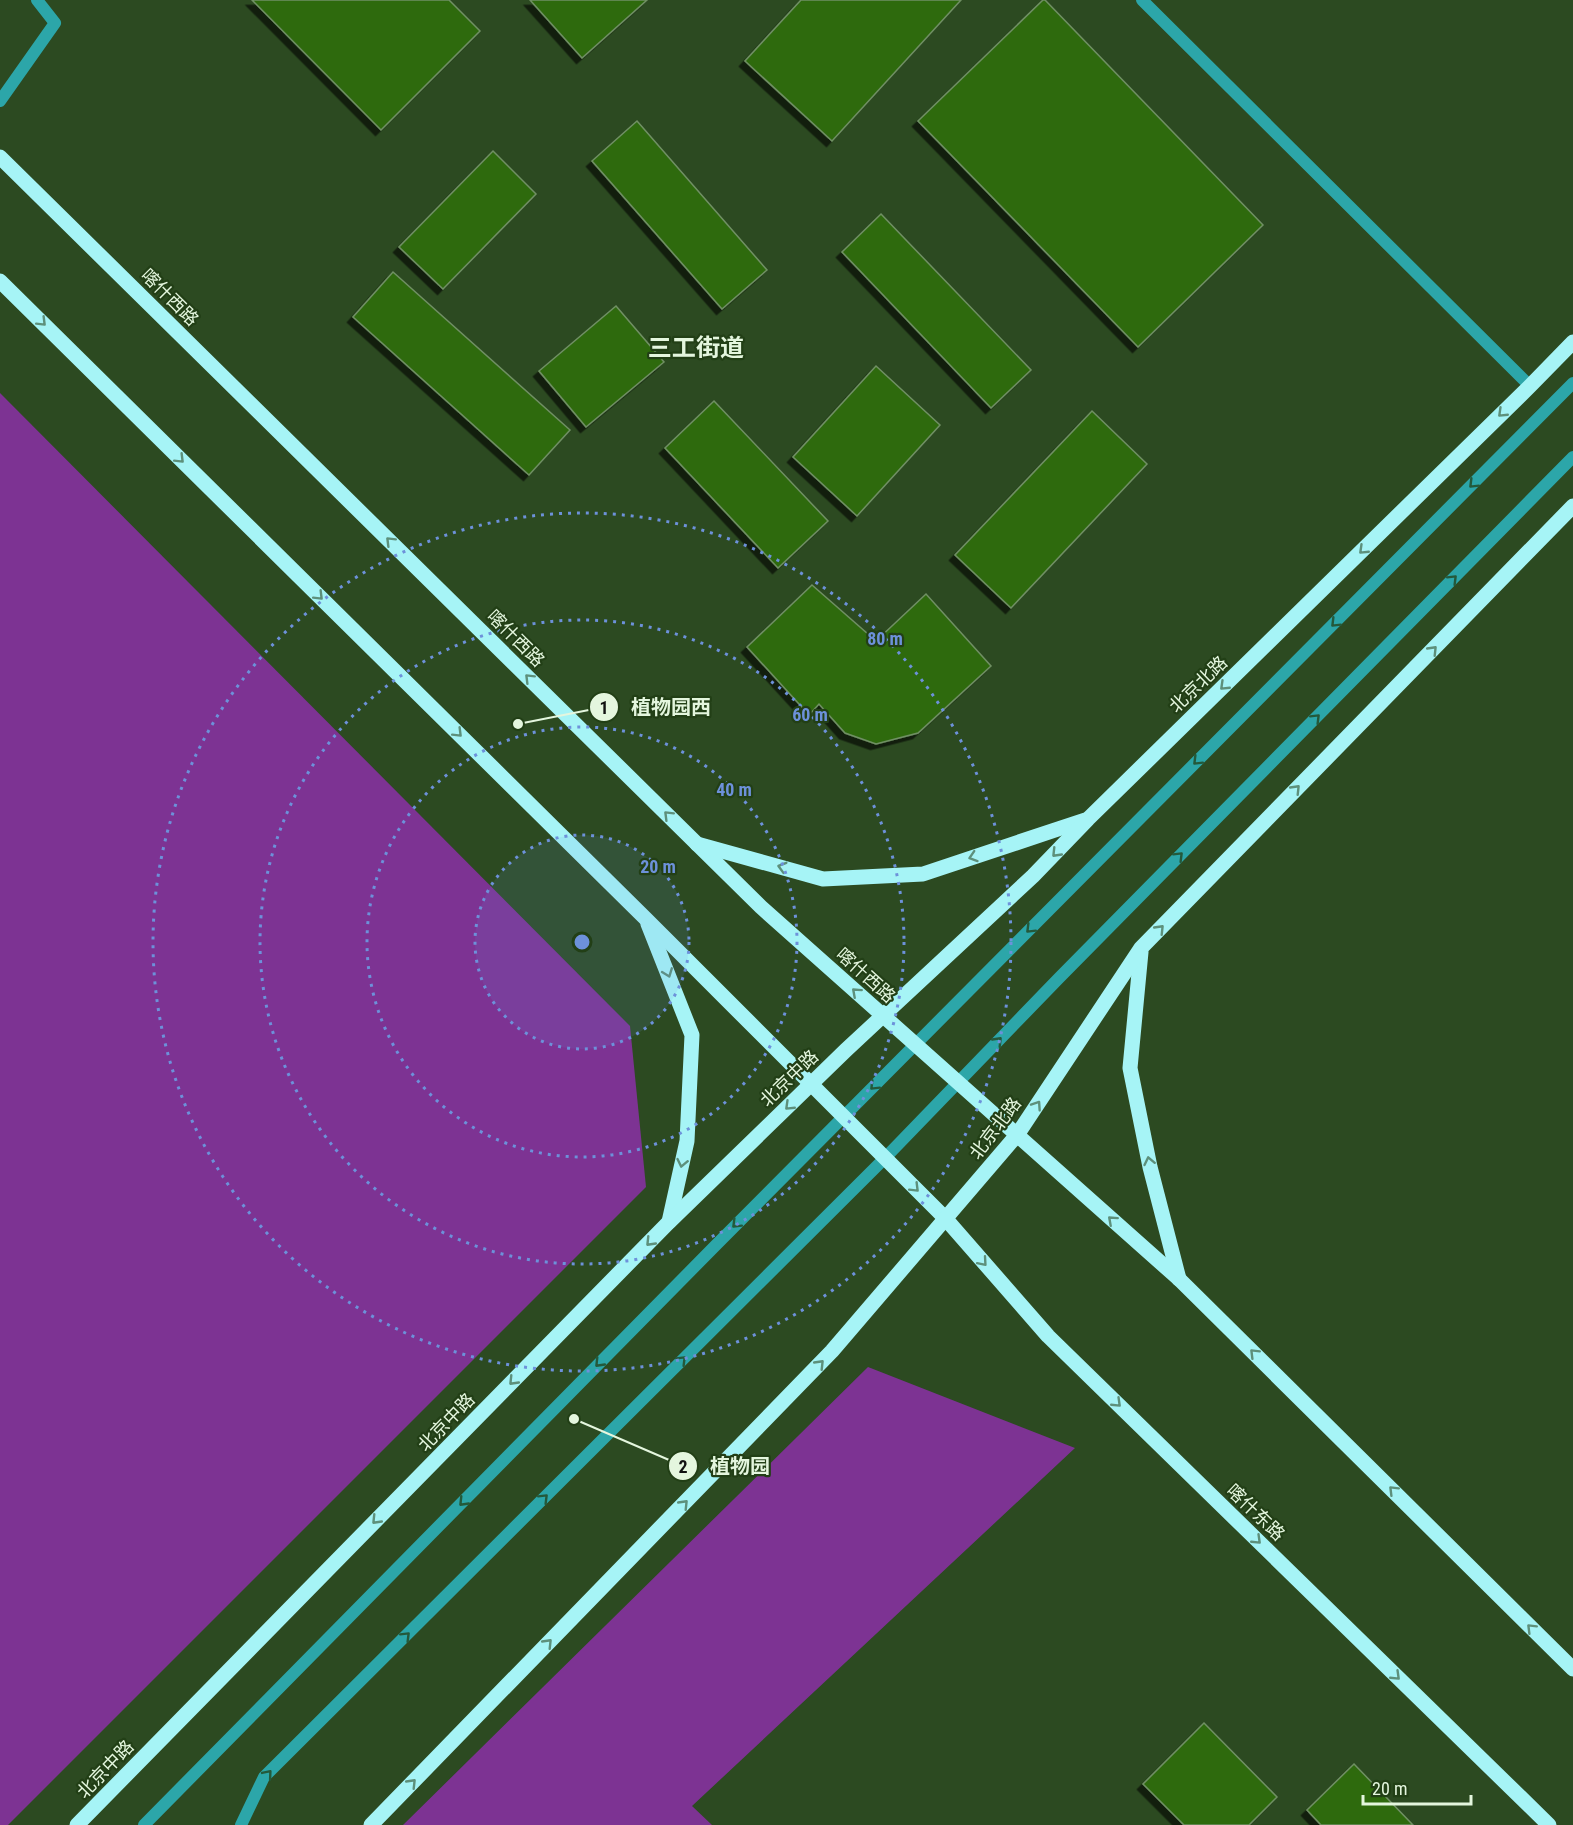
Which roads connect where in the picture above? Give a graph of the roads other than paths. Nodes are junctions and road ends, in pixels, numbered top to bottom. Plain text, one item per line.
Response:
1 (37, 0) edge
2 (1142, 0) edge
3 (0, 101) edge
4 (0, 157) edge
5 (0, 281) edge
6 (1573, 342) edge
7 (1573, 383) edge
8 (1530, 386) junction
9 (1573, 457) edge
10 (1573, 506) edge
11 (1088, 819) junction
12 (696, 843) junction
13 (646, 919) junction
14 (1141, 948) junction
15 (883, 1016) junction
16 (915, 1044) junction
17 (846, 1050) joint
18 (958, 1083) junction
19 (811, 1084) junction
20 (843, 1116) junction
21 (1017, 1135) junction
22 (885, 1158) junction
23 (945, 1218) junction
24 (669, 1222) junction
25 (1179, 1279) junction
26 (1573, 1669) edge
27 (77, 1825) edge
28 (144, 1825) edge
29 (241, 1825) edge
30 (371, 1825) edge
31 (1549, 1825) edge

1 - 3 street
2 - 8 street
12 -> 4 main road, 喀什西路
5 -> 13 main road
6 - 8 main road, 北京北路
7 -> 16 street
8 -> 11 main road, 北京北路
18 -> 9 street
14 -> 10 main road, 北京北路
11 -> 12 main road
11 -> 15 main road, 北京北路
15 -> 12 main road, 喀什西路
13 - 19 main road
13 -> 24 main road
21 -> 14 main road, 北京北路
25 -> 14 main road
15 - 16 main road, 喀什西路
15 - 17 main road, 北京北路
16 - 18 main road, 喀什西路
16 -> 20 street
17 - 19 main road, 北京中路
18 - 21 main road, 喀什西路
18 - 22 street
19 - 20 main road
19 -> 24 main road, 北京中路
20 - 22 main road
20 -> 28 street
21 - 23 main road, 北京北路
25 -> 21 main road
22 -> 23 main road
29 -> 22 street
30 -> 23 main road
23 -> 31 main road, 喀什东路
24 -> 27 main road, 北京中路
26 -> 25 main road

